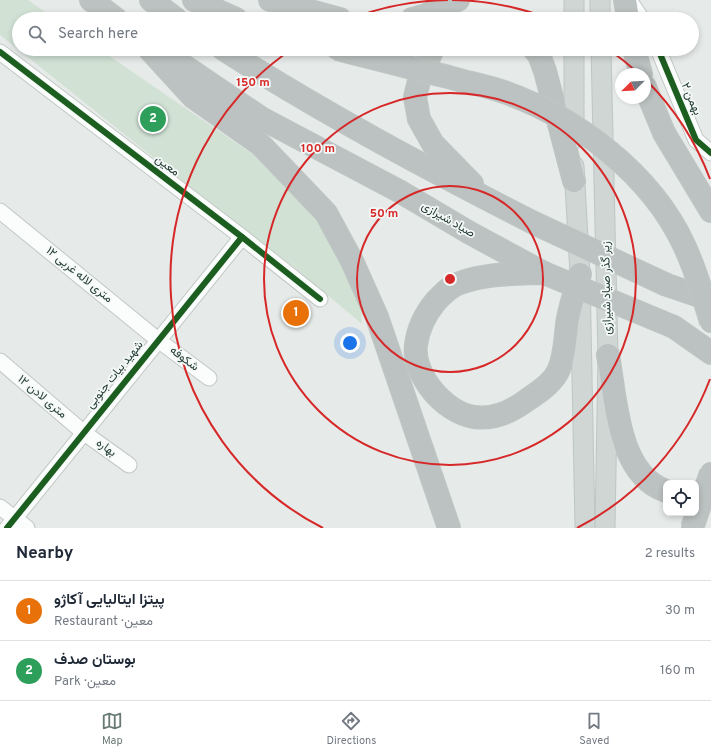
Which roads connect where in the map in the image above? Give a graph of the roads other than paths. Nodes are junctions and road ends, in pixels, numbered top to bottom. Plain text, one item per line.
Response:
1 (91, 0) edge
2 (151, 0) edge
3 (194, 0) edge
4 (270, 0) edge
5 (458, 0) edge
6 (574, 0) edge
7 (600, 0) edge
8 (625, 0) edge
9 (628, 0) edge
10 (107, 12) edge
11 (167, 12) edge
12 (221, 12) edge
13 (314, 12) edge
14 (432, 12) edge
15 (574, 12) edge
16 (600, 12) edge
17 (627, 12) edge
18 (637, 12) edge
19 (0, 52) edge
20 (155, 56) edge
21 (169, 56) edge
22 (234, 56) edge
23 (364, 56) edge
24 (429, 56) edge
25 (539, 56) edge
26 (574, 56) edge
27 (601, 56) edge
28 (636, 56) edge
29 (661, 56) edge
30 (639, 68) edge
31 (651, 102) edge
32 (711, 154) edge
33 (574, 181) junction
34 (487, 199) junction
35 (0, 211) edge
36 (711, 211) edge
37 (242, 237) junction
38 (544, 273) junction
39 (580, 274) junction
40 (320, 299) dead end
41 (711, 300) edge
42 (711, 322) edge
43 (674, 327) junction
44 (711, 338) edge
45 (158, 340) junction
46 (711, 353) edge
47 (608, 355) junction
48 (0, 361) edge
49 (209, 378) dead end
50 (84, 432) junction
51 (128, 464) dead end
52 (711, 473) edge
53 (663, 490) edge
54 (699, 500) edge
55 (711, 500) edge
56 (0, 507) edge
57 (11, 523) edge
58 (585, 525) edge
59 (27, 528) edge
60 (449, 528) edge
61 (605, 528) edge
62 (692, 528) edge

1 - 10 highway
2 - 11 highway
3 - 12 highway
4 - 13 highway
5 - 14 highway
6 - 15 main road
7 - 16 main road
8 - 17 highway
9 - 18 street
19 - 37 street, معین
20 - 60 highway
21 - 38 highway, صیاد شیرازی
22 - 34 highway
23 - 42 highway, bridge
24 - 34 highway
25 - 33 highway
26 - 33 main road
27 - 47 main road, زیر گذر صیاد شیرازی
28 - 30 highway
29 - 32 street, بهمن ۲
31 - 36 highway
33 - 39 main road
34 - 41 highway, bridge
35 - 45 street, ۱۲ متری لاله غربی
37 - 40 street, معین
37 - 45 street, شهید بیات جنوبی
38 - 39 highway
38 - 43 highway, صیاد شیرازی, bridge
39 - 58 main road
43 - 44 highway, صیاد شیرازی
43 - 46 highway
45 - 49 street, شکوفه
45 - 50 street, شهید بیات جنوبی
47 - 53 highway
47 - 61 main road, زیر گذر صیاد شیرازی
48 - 50 street, ۱۲ متری لادن
50 - 51 street, بهاره
50 - 57 street, شهید بیات جنوبی
52 - 62 highway, bridge
54 - 55 highway
56 - 57 street
57 - 59 street

